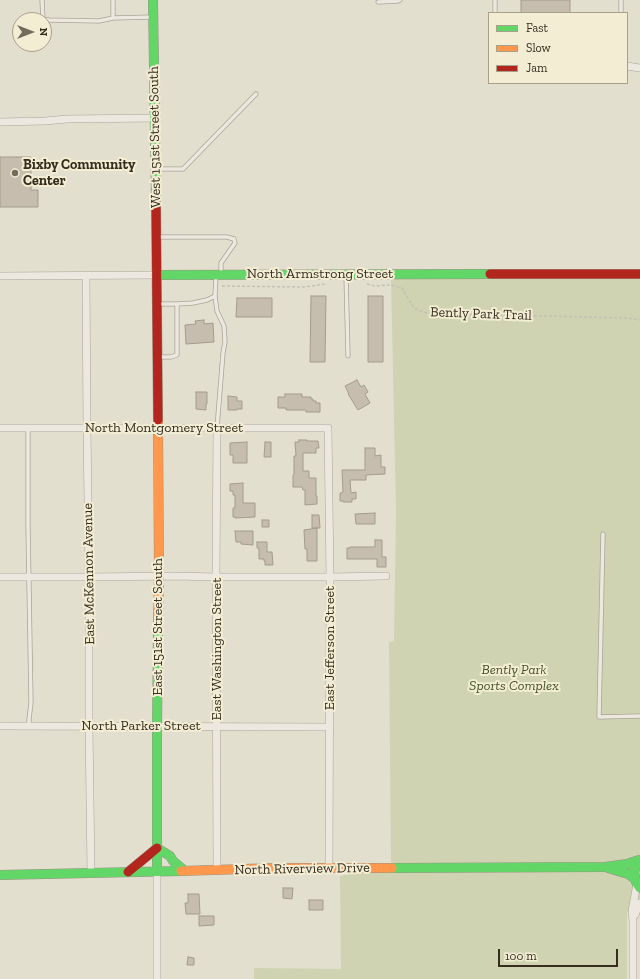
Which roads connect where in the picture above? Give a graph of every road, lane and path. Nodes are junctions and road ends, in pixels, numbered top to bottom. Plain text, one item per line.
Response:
1 (42, 0) edge
2 (113, 0) edge
3 (153, 0) edge
4 (400, 0) edge
5 (495, 0) edge
6 (621, 0) edge
7 (378, 2) dead end
8 (495, 12) edge
9 (621, 12) edge
10 (153, 17) junction
11 (113, 18) junction
12 (628, 66) edge
13 (640, 68) edge
14 (256, 94) dead end
15 (155, 118) junction
16 (0, 122) edge
17 (156, 169) junction
18 (156, 237) junction
19 (218, 274) junction
20 (346, 274) junction
21 (640, 274) edge
22 (86, 275) junction
23 (156, 275) junction
24 (0, 276) edge
25 (332, 283) dead end
26 (365, 284) dead end
27 (216, 286) junction
28 (215, 296) junction
29 (156, 304) junction
30 (177, 304) junction
31 (640, 320) edge
32 (348, 356) dead end
33 (156, 357) junction
34 (158, 427) junction
35 (0, 428) edge
36 (28, 428) junction
37 (87, 428) junction
38 (217, 428) junction
39 (328, 428) joint
40 (603, 534) dead end
41 (159, 576) junction
42 (386, 576) dead end
43 (0, 577) edge
44 (29, 577) junction
45 (90, 577) junction
46 (216, 577) junction
47 (330, 577) junction
48 (640, 716) edge
49 (0, 726) edge
50 (29, 726) junction
51 (89, 726) junction
52 (157, 726) junction
53 (217, 726) junction
54 (330, 727) junction
55 (157, 848) junction
56 (640, 860) edge
57 (604, 867) junction
58 (329, 868) junction
59 (217, 870) junction
60 (157, 871) junction
61 (185, 871) junction
62 (91, 872) junction
63 (128, 872) junction
64 (0, 875) edge
65 (637, 884) edge
66 (640, 903) edge
67 (633, 921) junction
68 (157, 979) edge
69 (633, 979) edge

1 - 11 lane
2 - 11 lane
3 - 10 street, West 151st Street South
4 - 7 lane
5 - 8 lane
6 - 9 lane
10 - 11 lane
10 - 15 street, West 151st Street South
12 - 13 street
14 - 17 lane
15 - 16 street
15 - 17 street, West 151st Street South
17 - 18 street, West 151st Street South
18 - 19 lane
18 - 23 street, West 151st Street South
19 - 20 street, North Armstrong Street
19 - 23 street, North Armstrong Street
19 - 27 lane
20 - 21 street, North Armstrong Street
20 - 32 lane
22 - 23 street, North Armstrong Street
22 - 24 street, North Armstrong Street
22 - 37 street, East McKennon Avenue
23 - 29 street, East 151st Street South
25 - 27 path
26 - 31 path, Bently Park Trail
27 - 28 lane
28 - 30 lane
28 - 38 lane
29 - 30 lane
29 - 33 street, East 151st Street South
30 - 33 lane
33 - 34 street, East 151st Street South
34 - 37 street, North Montgomery Street
34 - 38 street, North Montgomery Street
34 - 41 street, East 151st Street South
35 - 36 street, North Montgomery Street
36 - 37 street, North Montgomery Street
36 - 44 lane
37 - 45 street, East McKennon Avenue
38 - 39 street, North Montgomery Street
38 - 46 street, East Washington Street
39 - 47 street, East Jefferson Street
40 - 48 lane
41 - 45 street
41 - 46 street
41 - 52 street, East 151st Street South
42 - 47 street
43 - 44 street
44 - 45 street
44 - 50 lane
45 - 51 street, East McKennon Avenue
46 - 47 street
46 - 53 street, East Washington Street
47 - 54 street, East Jefferson Street
49 - 50 street, North Parker Street
50 - 51 street, North Parker Street
51 - 52 street, North Parker Street
51 - 62 street, East McKennon Avenue
52 - 53 street, North Parker Street
52 - 55 street, East 151st Street South
53 - 54 street, North Parker Street
53 - 59 street, East Washington Street
54 - 58 street, East Jefferson Street
55 - 60 street, East 151st Street South
55 - 61 street
55 - 63 street
56 - 57 street, North Riverview Drive
56 - 65 street
57 - 58 street, North Riverview Drive
57 - 65 street, North Riverview Drive
58 - 59 street, North Riverview Drive
59 - 61 street, North Riverview Drive
60 - 61 street, North Riverview Drive
60 - 63 street, North Riverview Drive
60 - 68 street, East 151st Street South
62 - 63 street, North Riverview Drive
62 - 64 street, North Riverview Drive
65 - 67 street
66 - 67 street
67 - 69 street

